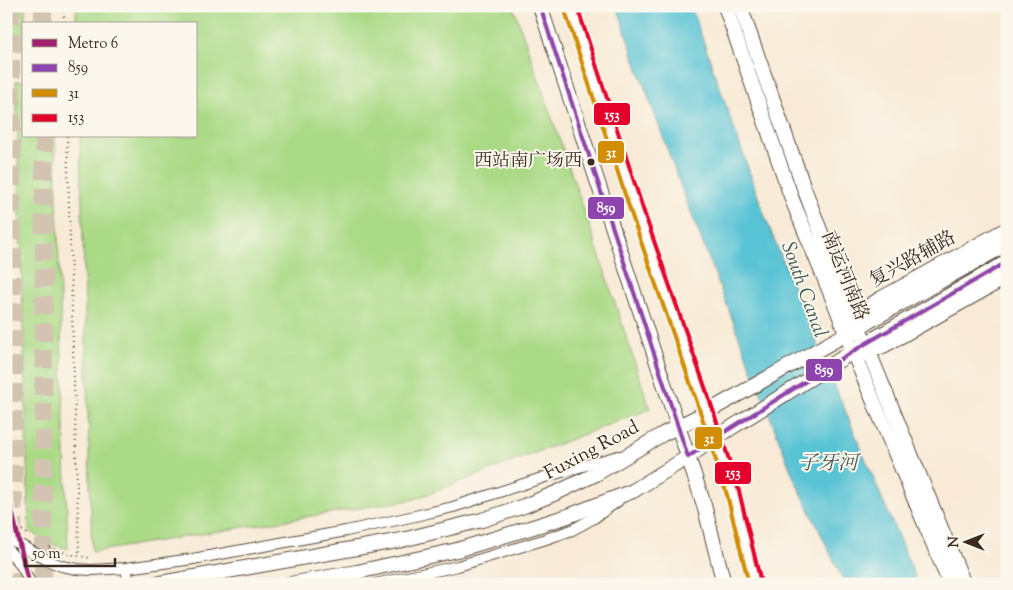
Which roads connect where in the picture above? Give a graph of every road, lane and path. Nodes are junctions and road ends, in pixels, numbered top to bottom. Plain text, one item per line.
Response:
1 (63, 6) edge
2 (540, 6) edge
3 (570, 6) edge
4 (725, 6) edge
5 (740, 6) edge
6 (64, 22) edge
7 (67, 138) edge
8 (1007, 228) edge
9 (1007, 244) edge
10 (1007, 262) edge
11 (1007, 277) edge
12 (853, 326) junction
13 (867, 348) junction
14 (847, 356) junction
15 (707, 412) junction
16 (678, 426) junction
17 (715, 438) junction
18 (634, 452) junction
19 (688, 457) junction
20 (633, 491) junction
21 (6, 518) edge
22 (6, 537) edge
23 (33, 540) dead end
24 (42, 544) dead end
25 (6, 547) edge
26 (79, 556) junction
27 (96, 559) dead end
28 (126, 568) junction
29 (31, 584) edge
30 (129, 584) edge
31 (155, 584) edge
32 (290, 584) edge
33 (375, 584) edge
34 (724, 584) edge
35 (754, 584) edge
36 (950, 584) edge
37 (964, 584) edge

1 - 6 path
2 - 16 street
3 - 15 street
4 - 12 street, 南运河南路
5 - 12 street, 南运河南路
7 - 26 path
8 - 12 street, 复兴路辅路
9 - 12 street, Fuxing Road
10 - 13 street
11 - 13 street
12 - 13 street, 南运河南路
12 - 14 street, 南运河南路
12 - 15 street, Fuxing Road
13 - 14 street
13 - 37 street, 南运河南路
14 - 17 street
14 - 36 street, 南运河南路
15 - 16 street, Fuxing Road
15 - 17 street
16 - 18 street, Fuxing Road
16 - 19 street
17 - 19 street
17 - 35 street
18 - 28 street
18 - 31 street, Fuxing Road
19 - 20 street
19 - 34 street
20 - 32 street
20 - 33 street
21 - 23 path
22 - 28 street
24 - 26 path
25 - 29 street
26 - 27 path
28 - 30 street

